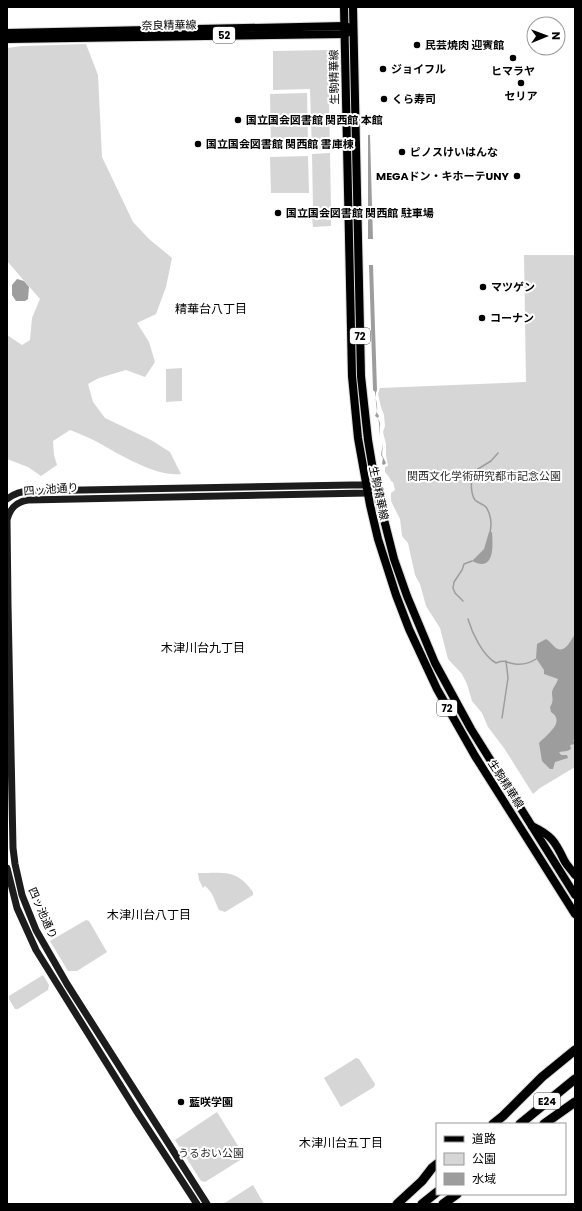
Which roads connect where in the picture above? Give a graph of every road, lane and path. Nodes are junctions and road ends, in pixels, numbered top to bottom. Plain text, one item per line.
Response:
1 (344, 7) edge
2 (353, 7) edge
3 (354, 29) junction
4 (345, 30) junction
5 (7, 33) edge
6 (7, 39) edge
7 (376, 488) junction
8 (366, 489) junction
9 (7, 498) edge
10 (532, 826) junction
11 (7, 868) edge
12 (575, 875) edge
13 (575, 895) edge
14 (575, 914) edge
15 (575, 1050) edge
16 (575, 1079) edge
17 (575, 1084) edge
18 (575, 1102) edge
19 (494, 1123) edge
20 (521, 1123) edge
21 (525, 1123) edge
22 (545, 1123) edge
23 (436, 1165) edge
24 (436, 1193) edge
25 (438, 1195) edge
26 (456, 1195) edge
27 (197, 1204) edge
28 (207, 1204) edge
29 (397, 1204) edge
30 (422, 1204) edge
31 (426, 1204) edge
32 (443, 1204) edge

1 - 4 main road
2 - 3 main road
3 - 4 main road, 奈良精華線 / 52
3 - 7 main road, 生駒精華線 / 72
4 - 5 main road, 奈良精華線 / 52
4 - 6 main road, 奈良精華線 / 52
4 - 8 main road, 生駒精華線 / 72
7 - 8 main road, 四ッ池通り
7 - 10 main road, 生駒精華線 / 72
8 - 9 main road, 四ッ池通り
8 - 14 main road, 生駒精華線 / 72
8 - 28 main road, 四ッ池通り
10 - 12 main road
10 - 13 main road, 生駒精華線 / 72
11 - 27 main road, 四ッ池通り
15 - 19 highway
16 - 20 highway, E24
17 - 21 highway, E24
18 - 22 highway
23 - 29 highway
24 - 30 highway
25 - 31 highway
26 - 32 highway

